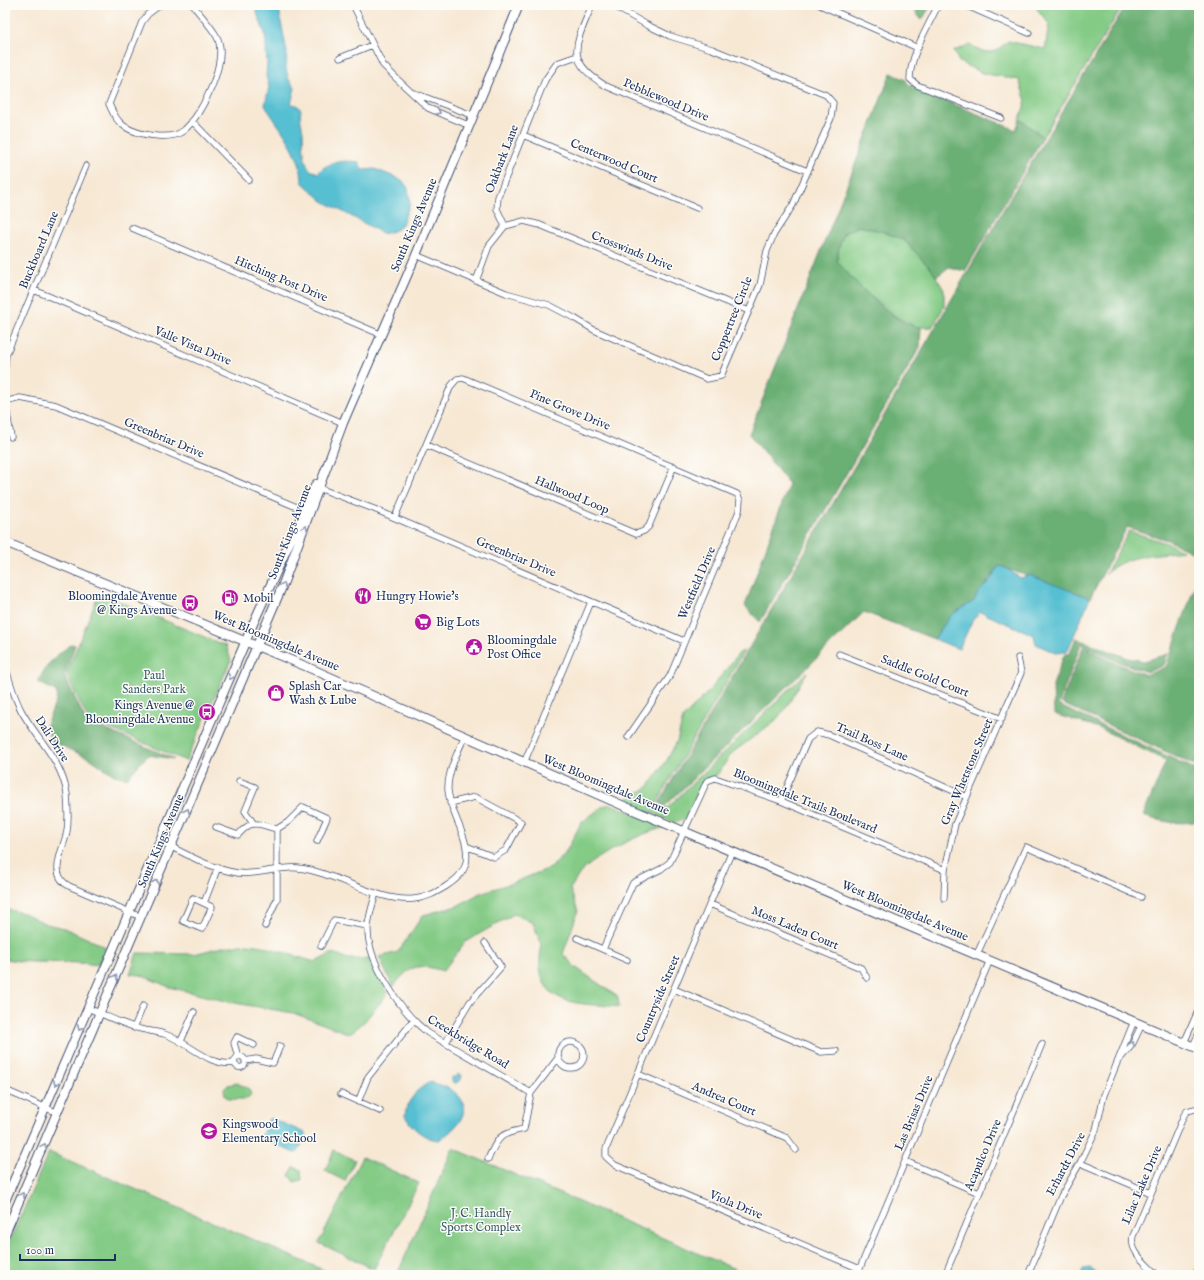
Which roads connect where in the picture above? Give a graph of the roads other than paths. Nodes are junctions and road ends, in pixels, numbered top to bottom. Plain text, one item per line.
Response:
1 (160, 5) edge
2 (193, 5) edge
3 (353, 5) edge
4 (519, 5) edge
5 (592, 5) edge
6 (612, 5) edge
7 (820, 5) edge
8 (938, 5) edge
9 (965, 5) edge
10 (1029, 33) dead end
11 (372, 44) junction
12 (918, 48) junction
13 (577, 56) junction
14 (340, 58) dead end
15 (412, 92) junction
16 (472, 115) junction
17 (1001, 118) dead end
18 (192, 121) junction
19 (468, 125) junction
20 (523, 135) junction
21 (86, 166) dead end
22 (807, 171) junction
23 (249, 180) dead end
24 (697, 208) dead end
25 (505, 226) junction
26 (132, 228) dead end
27 (416, 255) junction
28 (476, 281) junction
29 (34, 290) junction
30 (749, 311) junction
31 (380, 334) junction
32 (5, 366) edge
33 (5, 401) edge
34 (343, 423) junction
35 (11, 437) dead end
36 (426, 445) junction
37 (674, 466) junction
38 (318, 486) junction
39 (308, 511) junction
40 (395, 517) junction
41 (5, 542) edge
42 (591, 602) junction
43 (684, 641) junction
44 (246, 642) junction
45 (258, 646) junction
46 (839, 654) dead end
47 (1018, 658) dead end
48 (5, 666) edge
49 (1002, 719) junction
50 (465, 736) junction
51 (628, 738) dead end
52 (524, 763) junction
53 (240, 780) dead end
54 (967, 797) junction
55 (781, 801) junction
56 (450, 803) junction
57 (254, 824) junction
58 (216, 827) dead end
59 (277, 829) junction
60 (683, 830) junction
61 (160, 841) junction
62 (317, 841) dead end
63 (466, 846) junction
64 (171, 847) junction
65 (732, 851) junction
66 (218, 867) junction
67 (278, 869) junction
68 (945, 870) junction
69 (376, 892) junction
70 (1141, 897) dead end
71 (944, 898) dead end
72 (204, 903) junction
73 (710, 904) junction
74 (130, 912) junction
75 (141, 917) junction
76 (265, 926) dead end
77 (368, 926) junction
78 (577, 938) dead end
79 (485, 943) dead end
80 (321, 946) dead end
81 (603, 950) junction
82 (977, 954) junction
83 (627, 960) dead end
84 (990, 960) junction
85 (867, 978) dead end
86 (674, 989) junction
87 (144, 1006) dead end
88 (88, 1008) junction
89 (1199, 1009) edge
90 (194, 1012) dead end
91 (100, 1013) junction
92 (413, 1021) junction
93 (1138, 1023) junction
94 (134, 1028) junction
95 (1199, 1033) edge
96 (181, 1041) junction
97 (446, 1042) junction
98 (1184, 1042) junction
99 (1042, 1044) dead end
100 (254, 1045) dead end
101 (280, 1046) dead end
102 (1196, 1047) edge
103 (836, 1051) dead end
104 (238, 1057) junction
105 (558, 1058) junction
106 (245, 1061) junction
107 (234, 1063) junction
108 (638, 1074) junction
109 (5, 1090) edge
110 (531, 1093) junction
111 (340, 1094) dead end
112 (358, 1102) junction
113 (45, 1108) junction
114 (1199, 1108) edge
115 (380, 1111) dead end
116 (58, 1113) junction
117 (796, 1150) dead end
118 (606, 1157) joint
119 (488, 1159) dead end
120 (905, 1161) junction
121 (1080, 1163) junction
122 (979, 1193) junction
123 (1151, 1193) junction
124 (5, 1201) edge
125 (5, 1234) edge
126 (1199, 1269) edge
127 (858, 1272) edge
128 (945, 1275) edge
129 (1028, 1275) edge
130 (1157, 1275) edge
131 (1194, 1275) edge

1 - 18 street
2 - 18 street
3 - 11 street
4 - 16 main road, South Kings Avenue
5 - 13 street
6 - 22 street, Coppertree Circle
7 - 12 street
8 - 12 street
9 - 10 street
11 - 14 street
11 - 15 street
12 - 17 street
13 - 20 street, Oakbark Lane
13 - 22 street, Pebblewood Drive
15 - 16 street
15 -> 19 street
16 - 19 main road, South Kings Avenue
18 - 23 street
19 - 27 main road, South Kings Avenue
20 - 24 street, Centerwood Court
20 - 25 street, Oakbark Lane
21 - 29 street, Buckboard Lane
22 - 30 street, Coppertree Circle
25 - 28 street
25 - 30 street, Crosswinds Drive
26 - 31 street, Hitching Post Drive
27 - 28 street, Coppertree Circle
27 - 31 main road, South Kings Avenue
28 - 30 street, Coppertree Circle
29 - 32 street, Buckboard Lane
29 - 34 street, Valle Vista Drive
31 - 34 main road, South Kings Avenue
33 - 35 street
33 - 39 street, Greenbriar Drive
34 - 38 main road, South Kings Avenue
36 - 37 street, Pine Grove Drive
36 - 37 street, Hallwood Loop
36 - 40 street
37 - 43 street, Westfield Drive
38 - 39 main road, South Kings Avenue
38 - 40 street, Greenbriar Drive
39 - 44 main road, South Kings Avenue
45 -> 39 main road, South Kings Avenue
40 - 42 street, Greenbriar Drive
41 - 44 main road, West Bloomingdale Avenue
42 - 43 street, Greenbriar Drive
42 - 52 street
43 - 51 street, Westfield Drive
44 - 45 main road, West Bloomingdale Avenue
44 -> 61 main road, South Kings Avenue
45 - 50 main road, West Bloomingdale Avenue
64 -> 45 main road, South Kings Avenue
46 - 49 street, Saddle Gold Court
47 - 49 street, Gray Whetstone Street
48 - 74 street, Dali Drive
49 - 54 street, Gray Whetstone Street
50 - 52 main road, West Bloomingdale Avenue
50 - 56 street
52 - 60 main road, West Bloomingdale Avenue
53 - 57 street
54 - 55 street, Trail Boss Lane
54 - 68 street, Gray Whetstone Street
55 - 60 street, Bloomingdale Trails Boulevard
55 - 68 street, Bloomingdale Trails Boulevard
56 - 63 street
56 - 63 street
57 - 58 street
57 - 59 street
59 - 62 street
59 - 67 street
60 - 65 main road, West Bloomingdale Avenue
60 - 81 street, Bloomingdale Trails Boulevard
61 - 64 street
61 - 74 main road, South Kings Avenue
63 - 69 street
64 - 66 street
75 -> 64 main road, South Kings Avenue
65 - 73 street, Countryside Street
65 - 82 main road, West Bloomingdale Avenue
66 - 67 street
66 - 72 street
67 - 69 street
67 - 76 street
68 - 71 street, Gray Whetstone Street
69 - 77 street, Creekbridge Road
70 - 82 street
72 - 72 street
73 - 85 street, Moss Laden Court
73 - 86 street, Countryside Street
74 - 75 street, Dali Drive
74 - 88 main road, South Kings Avenue
91 -> 75 main road, South Kings Avenue
77 - 80 street
77 - 92 street, Creekbridge Road
78 - 81 street
79 - 97 street
81 - 83 street
82 - 84 main road, West Bloomingdale Avenue
84 - 93 main road, West Bloomingdale Avenue
84 - 120 street, Las Brisas Drive
86 - 103 street
86 - 108 street, Countryside Street
87 - 94 street
88 - 91 street
88 -> 113 main road, South Kings Avenue
89 - 98 street
90 - 96 street
91 - 94 street
91 - 116 main road, South Kings Avenue
92 - 97 street, Creekbridge Road
92 - 112 street
93 - 98 main road, West Bloomingdale Avenue
93 - 121 street, Erhardt Drive
94 - 96 street
95 - 102 street
96 - 107 street
97 - 110 street, Creekbridge Road
98 - 102 main road, West Bloomingdale Avenue
99 - 122 street, Acapulco Drive
100 - 104 street
101 - 106 street
104 - 106 street
104 - 107 street
105 - 105 street
105 - 110 street
106 - 107 street
108 - 117 street, Andrea Court
108 - 118 street, Countryside Street
109 - 113 street
110 - 119 street
111 - 112 street
112 - 115 street
113 - 116 street
113 - 124 main road, South Kings Avenue
114 - 123 street, Lilac Lake Drive
125 -> 116 main road, South Kings Avenue
118 - 127 street, Viola Drive
120 - 122 street
120 - 127 street, Las Brisas Drive
121 - 123 street
121 - 129 street, Erhardt Drive
122 - 128 street, Acapulco Drive
123 - 130 street, Lilac Lake Drive
126 - 131 street

